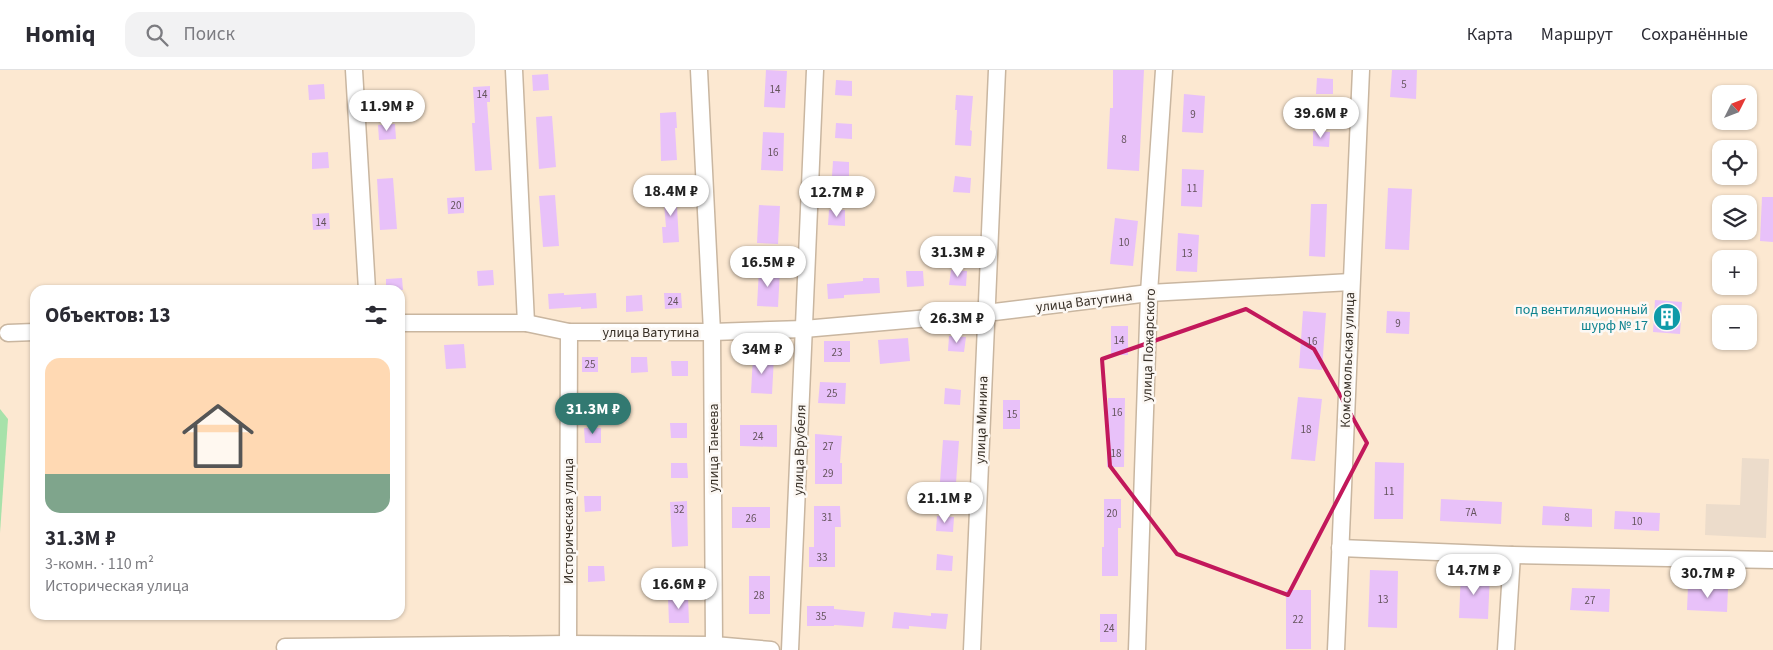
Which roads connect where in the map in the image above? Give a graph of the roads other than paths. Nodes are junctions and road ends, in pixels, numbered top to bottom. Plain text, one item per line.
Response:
1 (354, 70) edge
2 (514, 70) edge
3 (699, 70) edge
4 (815, 70) edge
5 (997, 70) edge
6 (1164, 70) edge
7 (1361, 70) edge
8 (1351, 282) junction
9 (367, 285) edge
10 (1150, 293) junction
11 (986, 314) junction
12 (405, 323) edge
13 (526, 323) junction
14 (804, 328) junction
15 (30, 332) edge
16 (569, 332) junction
17 (712, 332) junction
18 (8, 333) dead end
19 (1340, 548) junction
20 (1512, 555) junction
21 (1773, 560) edge
22 (714, 646) junction
23 (284, 647) dead end
24 (568, 647) edge
25 (771, 650) edge
26 (790, 650) edge
27 (972, 650) edge
28 (1137, 650) edge
29 (1336, 650) edge
30 (1506, 650) edge

1 - 9 street
2 - 13 street
3 - 17 street, улица Танеева
4 - 14 street, улица Врубеля
5 - 11 street, улица Минина
6 - 10 street, улица Пожарского
7 - 8 street, Комсомольская улица
8 - 10 street, улица Ватутина
8 - 19 street, Комсомольская улица
10 - 11 street, улица Ватутина
10 - 28 street, улица Пожарского
11 - 14 street, улица Ватутина
11 - 27 street, улица Минина
12 - 13 street, улица Ватутина
13 - 16 street, улица Ватутина
14 - 17 street, улица Ватутина
14 - 26 street, улица Врубеля
15 - 18 street
16 - 17 street, улица Ватутина
16 - 24 street, Историческая улица
17 - 22 street, улица Танеева
19 - 20 street
19 - 29 street, Комсомольская улица
20 - 21 street
20 - 30 street
22 - 24 street
22 - 25 street
23 - 24 street

